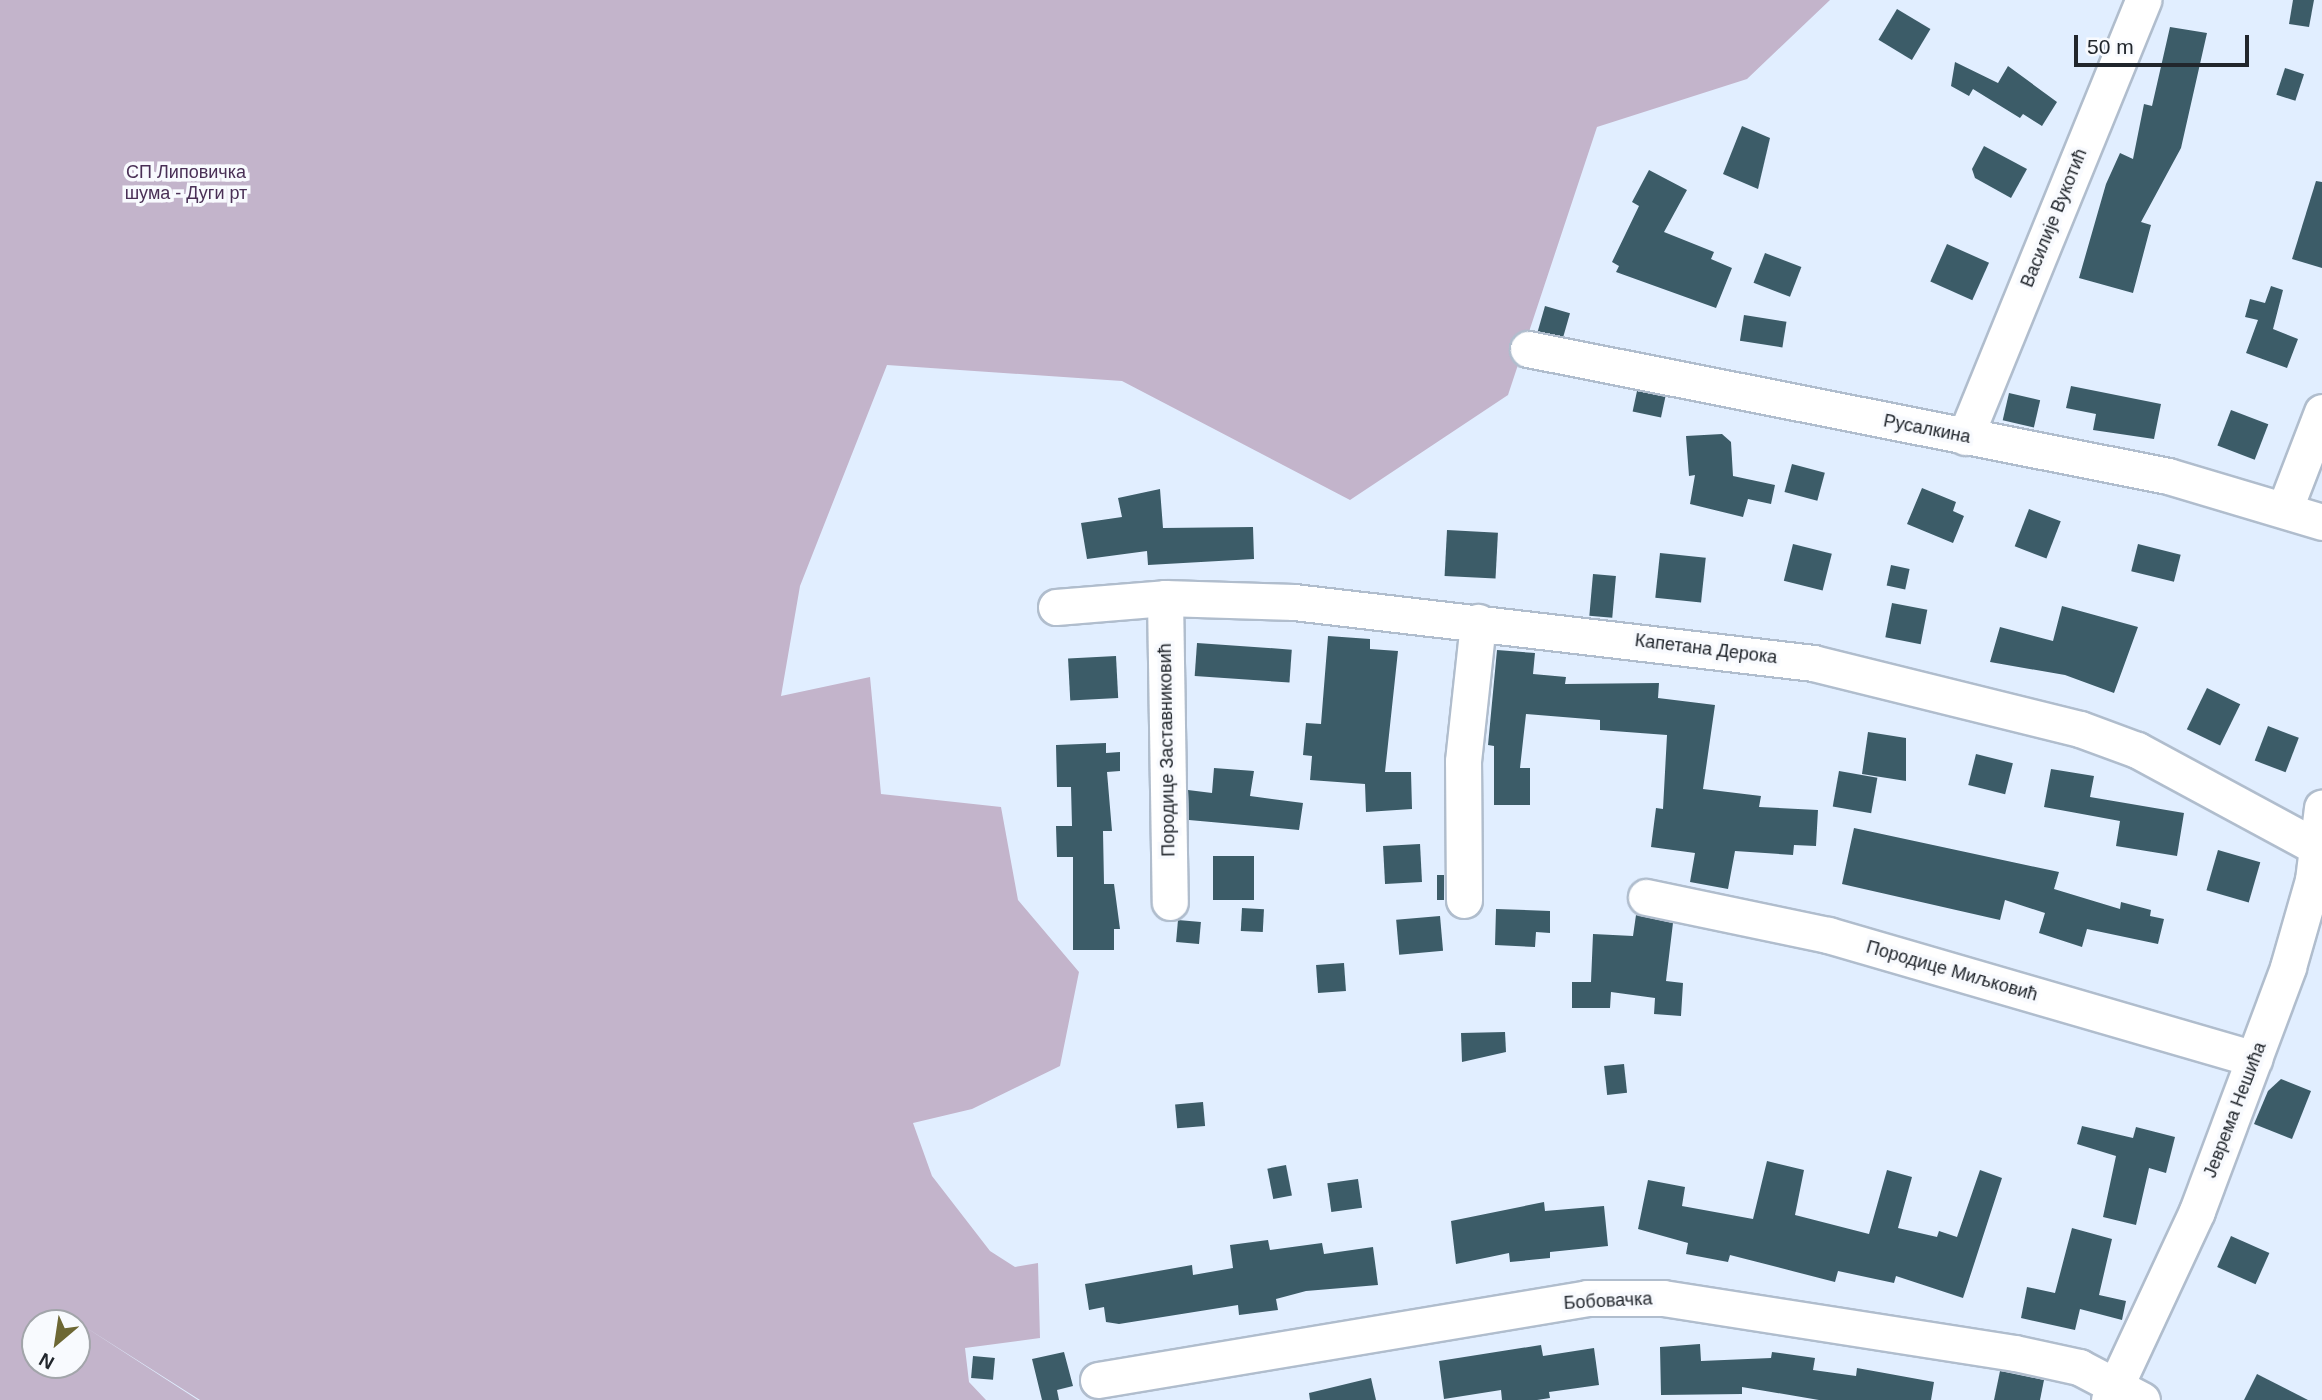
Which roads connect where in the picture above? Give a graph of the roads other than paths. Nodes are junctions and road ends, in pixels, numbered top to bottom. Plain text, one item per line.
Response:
1 (2143, 0) edge
2 (1528, 349) dead end
3 (2322, 412) edge
4 (1965, 437) junction
5 (2285, 508) junction
6 (2322, 522) edge
7 (1165, 598) junction
8 (1056, 607) dead end
9 (1478, 622) junction
10 (2322, 808) edge
11 (2318, 848) edge
12 (1646, 897) dead end
13 (1464, 900) dead end
14 (1170, 902) dead end
15 (2254, 1059) junction
16 (1098, 1380) dead end
17 (2121, 1395) edge

1 - 4 street, Василије Вукотић
2 - 4 street, Русалкина
3 - 5 street
4 - 5 street, Русалкина
5 - 6 street, Русалкина
7 - 8 street, Капетана Дерока
7 - 9 street, Капетана Дерока
7 - 14 street, Породице Заставниковић
9 - 11 street, Капетана Дерока
9 - 13 street
10 - 11 street, Јеврема Нешића
11 - 15 street, Јеврема Нешића
12 - 15 street, Породице Миљковић
15 - 17 street, Јеврема Нешића
16 - 17 street, Бобовачка

